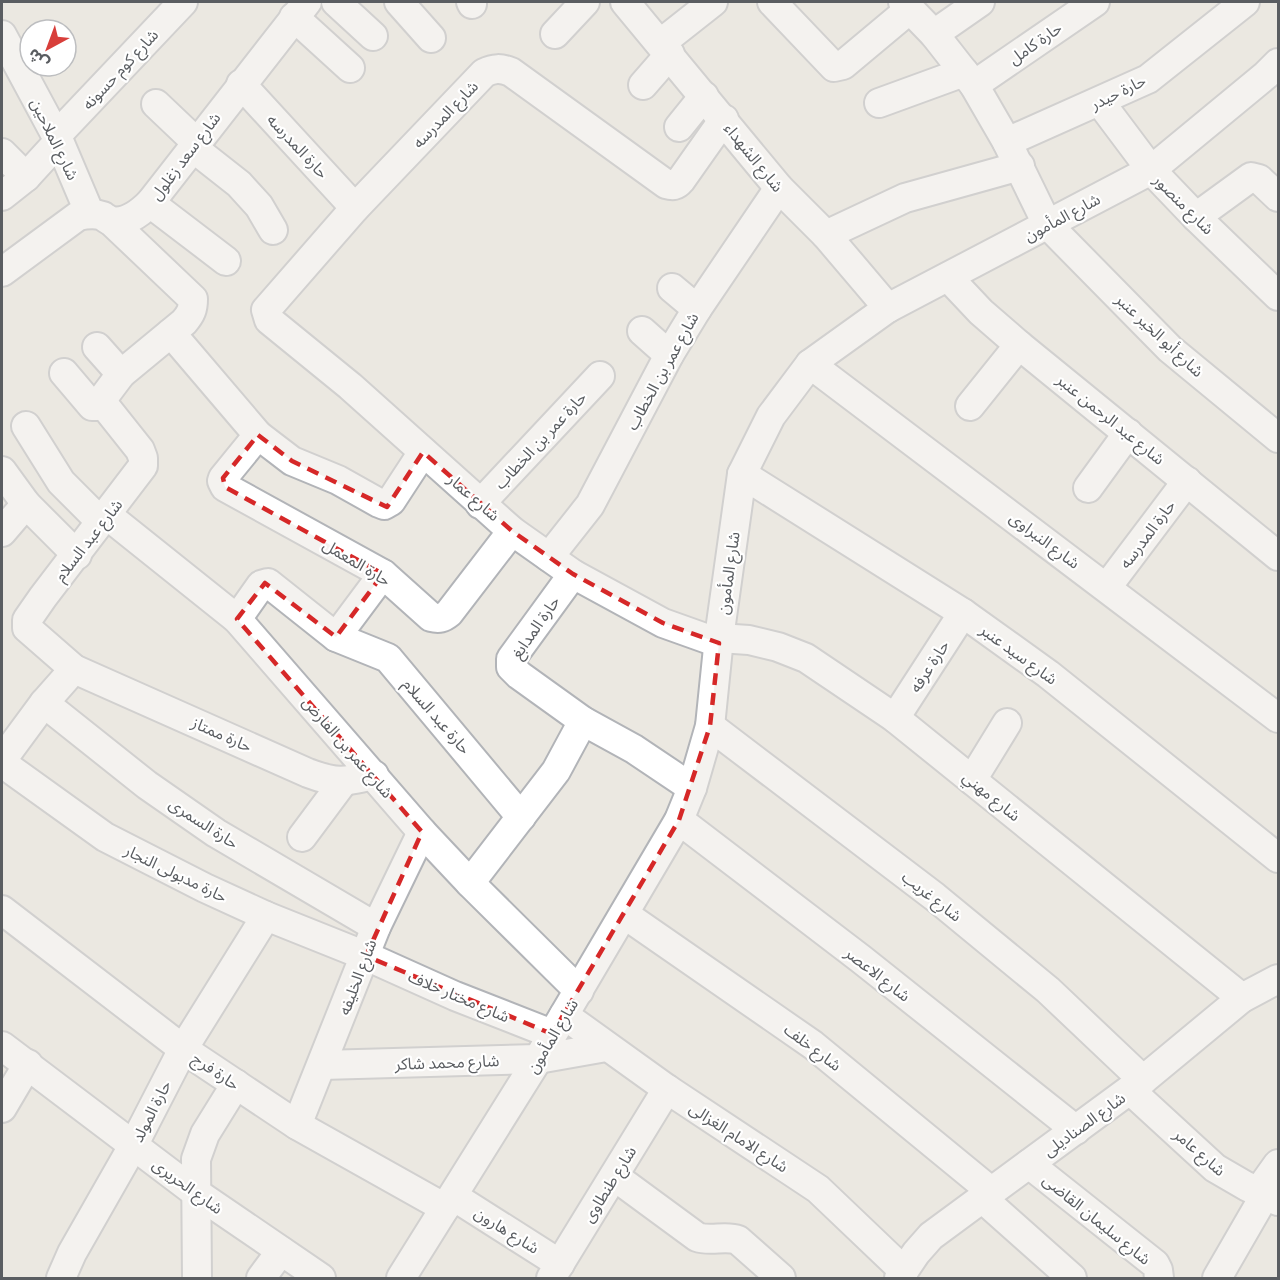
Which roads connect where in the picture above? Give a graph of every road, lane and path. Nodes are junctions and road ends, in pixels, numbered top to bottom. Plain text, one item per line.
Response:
1 (183, 2) edge
2 (336, 2) edge
3 (399, 2) edge
4 (585, 2) edge
5 (625, 2) edge
6 (713, 2) edge
7 (772, 2) edge
8 (980, 2) edge
9 (1095, 2) edge
10 (1245, 2) edge
11 (906, 5) edge
12 (300, 9) edge
13 (2, 34) edge
14 (555, 34) dead end
15 (934, 34) junction
16 (373, 36) dead end
17 (430, 38) dead end
18 (665, 48) junction
19 (350, 68) dead end
20 (1274, 75) edge
21 (969, 79) junction
22 (241, 84) junction
23 (643, 85) dead end
24 (704, 96) junction
25 (1100, 102) junction
26 (879, 103) dead end
27 (156, 104) dead end
28 (724, 119) junction
29 (679, 127) dead end
30 (58, 139) junction
31 (194, 145) junction
32 (2, 153) edge
33 (1014, 154) junction
34 (1151, 171) junction
35 (26, 177) junction
36 (779, 188) junction
37 (2, 195) edge
38 (1278, 197) edge
39 (150, 203) junction
40 (355, 208) junction
41 (101, 217) junction
42 (1196, 217) junction
43 (1047, 225) junction
44 (273, 230) dead end
45 (826, 235) junction
46 (226, 261) dead end
47 (2, 272) edge
48 (948, 277) junction
49 (672, 288) dead end
50 (1278, 296) edge
51 (269, 305) joint
52 (888, 308) junction
53 (696, 309) junction
54 (642, 331) dead end
55 (171, 333) junction
56 (1019, 345) junction
57 (97, 347) dead end
58 (669, 355) junction
59 (810, 364) junction
60 (64, 373) dead end
61 (121, 375) junction
62 (600, 376) dead end
63 (97, 404) junction
64 (970, 406) dead end
65 (26, 426) dead end
66 (1128, 434) junction
67 (258, 435) junction
68 (1278, 438) edge
69 (423, 452) junction
70 (2, 471) edge
71 (742, 474) junction
72 (1187, 481) junction
73 (1088, 488) dead end
74 (26, 504) junction
75 (480, 504) junction
76 (104, 519) junction
77 (512, 531) junction
78 (2, 532) edge
79 (77, 555) junction
80 (1278, 556) edge
81 (549, 557) junction
82 (382, 574) junction
83 (573, 574) junction
84 (1107, 587) junction
85 (963, 613) junction
86 (237, 619) junction
87 (336, 637) junction
88 (719, 641) junction
89 (74, 669) junction
90 (44, 702) junction
91 (895, 718) junction
92 (1278, 718) edge
93 (583, 721) junction
94 (1007, 723) dead end
95 (710, 726) junction
96 (4, 752) edge
97 (374, 775) junction
98 (972, 780) junction
99 (343, 782) junction
100 (692, 788) junction
101 (521, 817) junction
102 (678, 820) junction
103 (422, 832) junction
104 (302, 837) dead end
105 (1278, 858) edge
106 (470, 883) junction
107 (2, 910) edge
108 (624, 914) junction
109 (266, 916) junction
110 (376, 927) junction
111 (366, 956) junction
112 (1278, 979) edge
113 (579, 990) junction
114 (1242, 998) junction
115 (558, 1024) junction
116 (2, 1046) edge
117 (606, 1047) junction
118 (183, 1049) junction
119 (538, 1059) junction
120 (28, 1064) junction
121 (322, 1065) junction
122 (236, 1084) junction
123 (1137, 1085) junction
124 (667, 1089) junction
125 (2, 1108) edge
126 (297, 1125) junction
127 (1076, 1130) junction
128 (133, 1146) junction
129 (1029, 1164) junction
130 (1278, 1164) edge
131 (614, 1176) junction
132 (195, 1192) junction
133 (987, 1195) junction
134 (1267, 1196) edge
135 (449, 1202) junction
136 (281, 1251) junction
137 (557, 1274) edge
138 (901, 1275) edge
139 (61, 1278) edge
140 (197, 1278) edge
141 (261, 1278) edge
142 (321, 1278) edge
143 (401, 1278) edge
144 (781, 1278) edge
145 (1072, 1278) edge
146 (1160, 1278) edge
147 (1216, 1278) edge

1 - 30 street, شارع كوم حسونه
2 - 16 street
3 - 17 street
4 - 14 street
5 - 18 street, شارع الشهداء
6 - 18 street
7 - 11 street
8 - 15 street
9 - 21 street, حارة كامل
10 - 25 street, حارة حيدر
11 - 15 street
12 - 19 street
12 - 22 street, شارع سعد زغلول
13 - 30 street, شارع الملاحين
15 - 21 street
18 - 23 street
18 - 24 street, شارع الشهداء
20 - 34 street, شارع المأمون
21 - 26 street, حارة كامل
21 - 33 street
22 - 31 street, شارع سعد زغلول
22 - 40 street, حارة المدرسه
24 - 28 street, شارع الشهداء
24 - 29 street
25 - 33 street, حارة حيدر
25 - 34 street, شارع منصور
27 - 31 street
28 - 36 street, شارع الشهداء
28 - 40 street, شارع المدرسه
30 - 35 street, شارع كوم حسونه
30 - 41 street, شارع الملاحين
31 - 39 street, شارع سعد زغلول
31 - 44 street
32 - 35 street
33 - 43 street
33 - 45 street, حارة حيدر
34 - 42 street, شارع منصور
34 - 43 street, شارع المأمون
35 - 37 street, شارع كوم حسونه
36 - 45 street, شارع الشهداء
36 - 53 street, شارع عمر بن الخطاب
38 - 42 street
39 - 41 street, شارع سعد زغلول
39 - 46 street
40 - 51 street, شارع المدرسه
41 - 47 street, شارع سعد زغلول
41 - 55 street
42 - 50 street, شارع منصور
43 - 48 street, شارع المأمون
43 - 68 street, شارع أبو الخير عنبر
45 - 52 street, شارع الشهداء
48 - 52 street, شارع المأمون
48 - 56 street, شارع عبد الرحمن عنبر
49 - 53 street
51 - 69 street, شارع عمار
52 - 59 street, شارع المأمون
53 - 58 street, شارع عمر بن الخطاب
54 - 58 street
55 - 61 street
55 - 67 street
56 - 64 street
56 - 66 street, شارع عبد الرحمن عنبر
57 - 61 street
58 - 81 street, شارع عمر بن الخطاب
59 - 71 street, شارع المأمون
59 - 84 street, شارع النبراوى
60 - 63 street
61 - 63 street
62 - 75 street, حارة عمر بن الخطاب
63 - 76 street, شارع عبد السلام
65 - 76 street, شارع عمر بن الفارض
66 - 72 street, شارع عبد الرحمن عنبر
66 - 73 street
67 - 69 street
67 - 82 street, حارة المعمل
69 - 75 street, شارع عمار
70 - 74 street
71 - 85 street, شارع سيد عنبر
71 - 88 street, شارع المأمون
72 - 80 street, شارع عبد الرحمن عنبر
72 - 84 street, حارة المدرسه
74 - 78 street
74 - 79 street
75 - 77 street, شارع عمار
76 - 79 street, شارع عبد السلام
76 - 86 street, شارع عمر بن الفارض
77 - 81 street, شارع عمار
77 - 82 street, حارة المعمل
79 - 89 street, شارع عبد السلام
81 - 83 street, شارع عمار
82 - 87 street
83 - 88 street, شارع عمار
83 - 93 street, حارة المدابغ
84 - 92 street, شارع النبراوى
85 - 91 street, حارة عرفه
85 - 105 street, شارع سيد عنبر
86 - 87 street
86 - 97 street, شارع عمر بن الفارض
87 - 101 street, حارة عبد السلام
88 - 91 street, شارع مهني
88 - 95 street, شارع المأمون
89 - 90 street
89 - 99 street, حارة ممتاز
90 - 96 street
90 - 110 street, حارة السمرى
91 - 98 street, شارع مهني
93 - 100 street, حارة المدابغ
93 - 101 street
94 - 98 street
95 - 100 street, شارع المأمون
95 - 123 street, شارع غريب
96 - 109 street, حارة مدبولى النجار
97 - 99 street, حارة ممتاز
97 - 103 street, شارع عمر بن الفارض
98 - 114 street, شارع مهني
99 - 104 street
100 - 102 street, شارع المأمون
101 - 106 street
102 - 108 street, شارع المأمون
102 - 127 street, شارع الاعصر
103 - 106 street, شارع عمر بن الفارض
103 - 110 street, شارع الخليفه
106 - 113 street, شارع عمر بن الفارض
107 - 118 street, حارة فرج
108 - 113 street, شارع المأمون
108 - 133 street, شارع خلف
109 - 111 street, حارة مدبولى النجار
109 - 118 street, حارة المولد
110 - 111 street, شارع الخليفه
111 - 115 street, شارع مختار خلاف
111 - 121 street, شارع الخليفه
112 - 114 street, شارع الصناديلى
113 - 115 street, شارع المأمون
114 - 123 street, شارع الصناديلى
115 - 117 street, شارع الامام الغزالى
115 - 119 street, شارع المأمون
116 - 120 street, شارع الحريرى
117 - 119 street, شارع محمد شاكر
117 - 124 street, شارع الامام الغزالى
118 - 122 street, حارة فرج
118 - 128 street, حارة المولد
119 - 121 street, شارع محمد شاكر
119 - 135 street, شارع المأمون
120 - 125 street
120 - 128 street, شارع الحريرى
121 - 126 street, شارع الخليفه
122 - 126 street, حارة فرج
122 - 132 street
123 - 127 street, شارع الصناديلى
123 - 134 street, شارع عامر
124 - 131 street, شارع طنطاوى
124 - 138 street, شارع الامام الغزالى
126 - 135 street, حارة فرج
127 - 129 street, شارع الصناديلى
128 - 132 street, شارع الحريرى
128 - 139 street, حارة المولد
129 - 133 street, شارع الصناديلى
129 - 146 street, شارع سليمان القاضى
130 - 134 street
131 - 137 street, شارع طنطاوى
131 - 144 street
132 - 136 street, شارع الحريرى
132 - 140 street
133 - 138 street, شارع الصناديلى
133 - 145 street, شارع خلف
134 - 147 street
135 - 137 street, شارع هارون
135 - 143 street, شارع المأمون
136 - 141 street
136 - 142 street, شارع الحريرى

